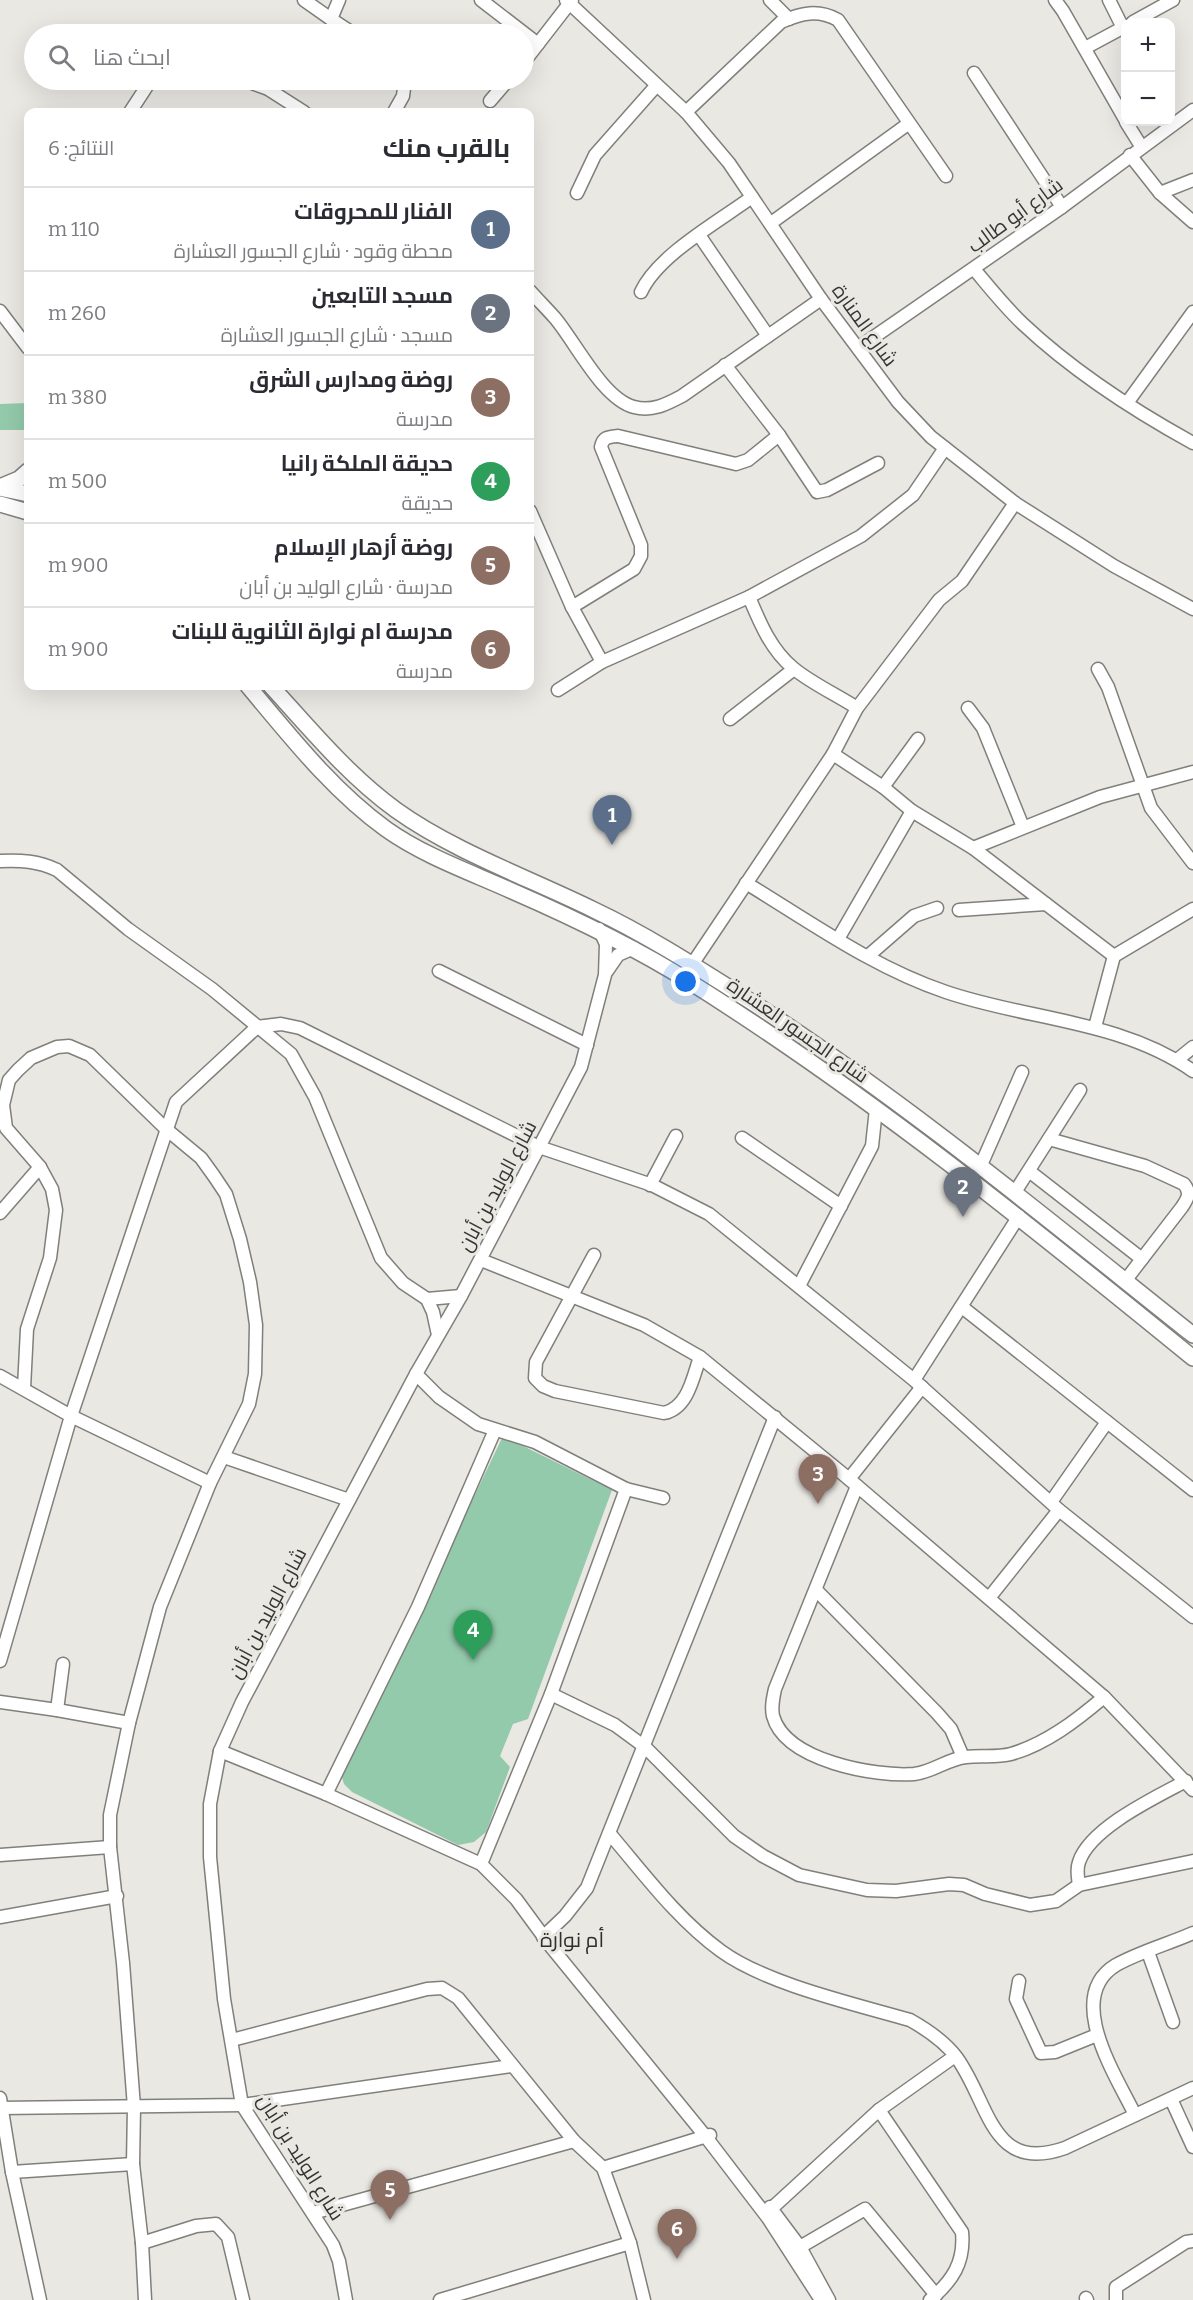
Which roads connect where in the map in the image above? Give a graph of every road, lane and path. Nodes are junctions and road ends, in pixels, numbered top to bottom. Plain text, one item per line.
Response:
1 (304, 0) edge
2 (339, 0) edge
3 (481, 0) edge
4 (770, 0) edge
5 (1054, 0) edge
6 (1108, 0) edge
7 (1173, 0) edge
8 (569, 1) edge
9 (1121, 18) edge
10 (1141, 18) edge
11 (789, 19) junction
12 (332, 20) junction
13 (338, 24) edge
14 (512, 24) edge
15 (1121, 29) edge
16 (534, 41) edge
17 (538, 44) junction
18 (1085, 48) junction
19 (534, 49) edge
20 (974, 73) dead end
21 (656, 86) junction
22 (144, 90) edge
23 (271, 90) edge
24 (403, 90) edge
25 (499, 90) edge
26 (490, 101) dead end
27 (133, 108) edge
28 (298, 108) edge
29 (396, 108) edge
30 (1193, 110) edge
31 (686, 112) junction
32 (1121, 112) edge
33 (908, 124) junction
34 (1129, 126) edge
35 (1141, 146) junction
36 (1130, 155) junction
37 (946, 176) dead end
38 (1193, 180) edge
39 (577, 193) dead end
40 (1160, 193) junction
41 (752, 197) junction
42 (1062, 207) junction
43 (1193, 222) edge
44 (771, 223) junction
45 (699, 236) junction
46 (974, 269) junction
47 (640, 292) dead end
48 (534, 295) edge
49 (821, 299) junction
50 (0, 311) edge
51 (1193, 312) edge
52 (768, 336) junction
53 (24, 343) edge
54 (858, 348) junction
55 (725, 365) junction
56 (1127, 403) junction
57 (779, 435) junction
58 (1193, 443) edge
59 (945, 448) junction
60 (878, 463) dead end
61 (24, 475) edge
62 (0, 487) edge
63 (24, 493) edge
64 (1014, 503) junction
65 (0, 504) edge
66 (24, 511) edge
67 (534, 520) edge
68 (749, 597) junction
69 (572, 607) junction
70 (1193, 609) edge
71 (602, 662) junction
72 (794, 669) junction
73 (1098, 669) dead end
74 (251, 690) edge
75 (275, 690) edge
76 (558, 690) dead end
77 (856, 708) junction
78 (968, 708) dead end
79 (730, 719) dead end
80 (918, 740) dead end
81 (833, 754) junction
82 (1193, 772) edge
83 (1141, 785) junction
84 (883, 787) junction
85 (912, 811) junction
86 (1023, 827) junction
87 (973, 848) junction
88 (0, 861) edge
89 (1193, 863) edge
90 (746, 883) junction
91 (1046, 904) junction
92 (937, 908) dead end
93 (1193, 909) edge
94 (959, 910) dead end
95 (599, 929) junction
96 (838, 939) junction
97 (634, 948) junction
98 (868, 956) junction
99 (1114, 956) junction
100 (691, 966) junction
101 (440, 971) dead end
102 (605, 975) junction
103 (746, 999) junction
104 (737, 1012) junction
105 (257, 1027) junction
106 (1095, 1027) junction
107 (587, 1045) junction
108 (1193, 1047) edge
109 (1177, 1060) junction
110 (1193, 1071) edge
111 (1022, 1072) dead end
112 (1080, 1090) dead end
113 (876, 1109) junction
114 (166, 1129) junction
115 (676, 1136) dead end
116 (742, 1138) dead end
117 (1049, 1139) junction
118 (539, 1147) junction
119 (981, 1165) junction
120 (39, 1167) junction
121 (1029, 1171) junction
122 (650, 1185) junction
123 (1015, 1192) junction
124 (1191, 1192) edge
125 (841, 1206) junction
126 (0, 1213) edge
127 (1019, 1216) junction
128 (594, 1255) dead end
129 (1142, 1259) junction
130 (481, 1260) junction
131 (1125, 1281) junction
132 (799, 1286) junction
133 (461, 1296) junction
134 (573, 1297) junction
135 (427, 1299) junction
136 (962, 1307) junction
137 (438, 1335) junction
138 (1193, 1335) edge
139 (700, 1357) junction
140 (1193, 1358) edge
141 (416, 1374) junction
142 (0, 1376) edge
143 (918, 1384) junction
144 (24, 1388) junction
145 (71, 1416) junction
146 (775, 1417) junction
147 (1107, 1422) junction
148 (495, 1430) junction
149 (224, 1457) junction
150 (853, 1482) junction
151 (210, 1483) junction
152 (626, 1489) junction
153 (1193, 1490) edge
154 (663, 1498) dead end
155 (349, 1500) junction
156 (1055, 1506) junction
157 (817, 1591) junction
158 (989, 1598) junction
159 (1193, 1617) edge
160 (0, 1661) edge
161 (63, 1664) dead end
162 (551, 1694) junction
163 (1104, 1697) junction
164 (0, 1702) edge
165 (57, 1710) junction
166 (129, 1724) junction
167 (645, 1747) junction
168 (220, 1751) junction
169 (963, 1757) junction
170 (1189, 1785) edge
171 (326, 1794) junction
172 (610, 1834) junction
173 (110, 1848) junction
174 (0, 1855) edge
175 (1193, 1861) edge
176 (481, 1864) junction
177 (1079, 1885) junction
178 (117, 1896) junction
179 (0, 1917) edge
180 (1193, 1933) edge
181 (543, 1937) junction
182 (1148, 1953) junction
183 (1019, 1981) dead end
184 (1173, 2022) dead end
185 (1096, 2035) junction
186 (232, 2040) junction
187 (956, 2056) junction
188 (511, 2066) junction
189 (1193, 2088) edge
190 (1171, 2099) junction
191 (1, 2105) edge
192 (242, 2105) junction
193 (134, 2107) junction
194 (879, 2110) junction
195 (1135, 2115) junction
196 (709, 2135) junction
197 (574, 2141) junction
198 (1193, 2147) edge
199 (133, 2164) junction
200 (603, 2168) junction
201 (12, 2172) junction
202 (771, 2209) junction
203 (313, 2213) junction
204 (1193, 2241) edge
205 (142, 2243) junction
206 (630, 2243) junction
207 (800, 2247) junction
208 (458, 2297) edge
209 (933, 2297) edge
210 (40, 2300) edge
211 (145, 2300) edge
212 (243, 2300) edge
213 (346, 2300) edge
214 (440, 2300) edge
215 (645, 2300) edge
216 (821, 2300) edge
217 (829, 2300) edge
218 (1116, 2300) edge

1 - 12 street
2 - 12 street
3 - 14 street
4 - 11 street
5 - 18 street
6 - 9 street
7 - 10 street
8 - 17 street
8 - 21 street, شارع المنارة
11 - 31 street
11 - 33 street
12 - 13 street
15 - 18 street
16 - 17 street
17 - 19 street
18 - 32 street
20 - 42 street
21 - 31 street, شارع المنارة
21 - 39 street
22 - 27 street
23 - 28 street
24 - 29 street
25 - 26 street
30 - 35 street, شارع أبو طالب
31 - 41 street, شارع المنارة
33 - 37 street
33 - 44 street
34 - 35 street
35 - 36 street, شارع أبو طالب
36 - 40 street
36 - 42 street, شارع أبو طالب
38 - 40 street
40 - 43 street
41 - 44 street, شارع المنارة
41 - 45 street
42 - 46 street, شارع أبو طالب
44 - 49 street, شارع المنارة
45 - 47 street
45 - 52 street
46 - 54 street, شارع أبو طالب
46 - 56 street
48 - 55 street
49 - 52 street
49 - 54 street, شارع المنارة
50 - 53 street
51 - 56 street
52 - 55 street
54 - 59 street, شارع المنارة
55 - 57 street
56 - 58 street
57 - 60 street
57 - 69 street
59 - 64 street, شارع المنارة
59 - 68 street
61 - 62 main road
62 - 63 main road
64 - 70 street, شارع المنارة
64 - 77 street
65 - 66 main road
67 - 69 street
68 - 71 street
68 - 72 street
69 - 71 street
71 - 76 street
72 - 77 street
72 - 79 street
73 - 83 street
74 - 95 main road, شارع الجسور العشارة
75 - 100 main road, شارع الجسور العشارة
77 - 81 street
78 - 86 street
80 - 84 street
81 - 84 street
81 - 90 street
82 - 83 street
83 - 86 street
83 - 89 street
84 - 85 street
85 - 87 street
85 - 96 street
86 - 87 street
87 - 91 street
88 - 105 street
90 - 96 street
90 - 100 street
91 - 94 street
91 - 99 street
92 - 98 street
93 - 99 street
95 - 97 main road, شارع الجسور العشارة
95 - 102 street, شارع الوليد بن أبان
96 - 98 street
97 - 102 street, شارع الوليد بن أبان
97 - 104 main road, شارع الجسور العشارة
98 - 106 street
99 - 106 street
100 - 103 main road, شارع الجسور العشارة
101 - 107 street
102 - 107 street, شارع الوليد بن أبان
103 - 104 main road
103 - 119 main road, شارع الجسور العشارة
104 - 113 main road, شارع الجسور العشارة
105 - 114 street
105 - 118 street
105 - 135 street
106 - 109 street
107 - 118 street, شارع الوليد بن أبان
108 - 109 street
109 - 110 street
111 - 119 street
112 - 117 street
113 - 125 street
113 - 127 main road, شارع الجسور العشارة
114 - 120 street
114 - 145 street
114 - 149 street
115 - 122 street
116 - 125 street
117 - 121 street
117 - 124 street
118 - 122 street
118 - 130 street, شارع الوليد بن أبان
119 - 123 main road, شارع الجسور العشارة
120 - 126 street
120 - 144 street
121 - 123 street
121 - 129 street
122 - 132 street
123 - 131 main road, شارع الجسور العشارة
124 - 129 street
125 - 132 street
127 - 136 street
127 - 140 main road, شارع الجسور العشارة
128 - 134 street
129 - 131 street
130 - 133 street, شارع الوليد بن أبان
130 - 134 street
131 - 138 main road, شارع الجسور العشارة
132 - 143 street
133 - 135 street
133 - 137 street, شارع الوليد بن أبان
134 - 139 street
134 - 139 street
135 - 137 street
136 - 143 street
136 - 147 street
137 - 141 street, شارع الوليد بن أبان
139 - 146 street
141 - 148 street
141 - 155 street, شارع الوليد بن أبان
142 - 144 street
143 - 150 street
143 - 156 street
144 - 145 street
145 - 151 street
145 - 160 street
146 - 150 street
146 - 167 street
147 - 153 street
147 - 156 street
148 - 152 street
148 - 171 street
149 - 151 street
149 - 155 street
150 - 157 street
150 - 158 street
151 - 166 street
152 - 154 street
152 - 162 street
155 - 168 street, شارع الوليد بن أبان
156 - 158 street
156 - 159 street
157 - 169 street
157 - 169 street
158 - 163 street
161 - 165 street
162 - 167 street
162 - 176 street
163 - 169 street
163 - 170 street
164 - 165 street
165 - 166 street
166 - 173 street
167 - 172 street
167 - 177 street
168 - 171 street
168 - 186 street, شارع الوليد بن أبان
170 - 177 street
171 - 176 street
172 - 181 street
172 - 187 street
173 - 174 street
173 - 178 street
175 - 177 street
176 - 181 street
178 - 179 street
178 - 193 street
180 - 182 street
181 - 196 street
182 - 184 street
182 - 185 street
183 - 185 street
185 - 195 street
186 - 188 street
186 - 192 street, شارع الوليد بن أبان
187 - 194 street
187 - 195 street
188 - 192 street
188 - 197 street
189 - 190 street
190 - 195 street
190 - 198 street
191 - 193 street
191 - 201 street
192 - 193 street
192 - 203 street, شارع الوليد بن أبان
193 - 199 street
194 - 202 street
194 - 209 street
196 - 200 street
196 - 202 street
196 - 216 street
197 - 200 street
197 - 203 street
199 - 201 street
199 - 205 street
200 - 206 street
201 - 210 street
202 - 207 street
203 - 213 street, شارع الوليد بن أبان
204 - 218 street
205 - 211 street
205 - 212 street
206 - 208 street
206 - 215 street
207 - 209 street
207 - 217 street
208 - 214 street

